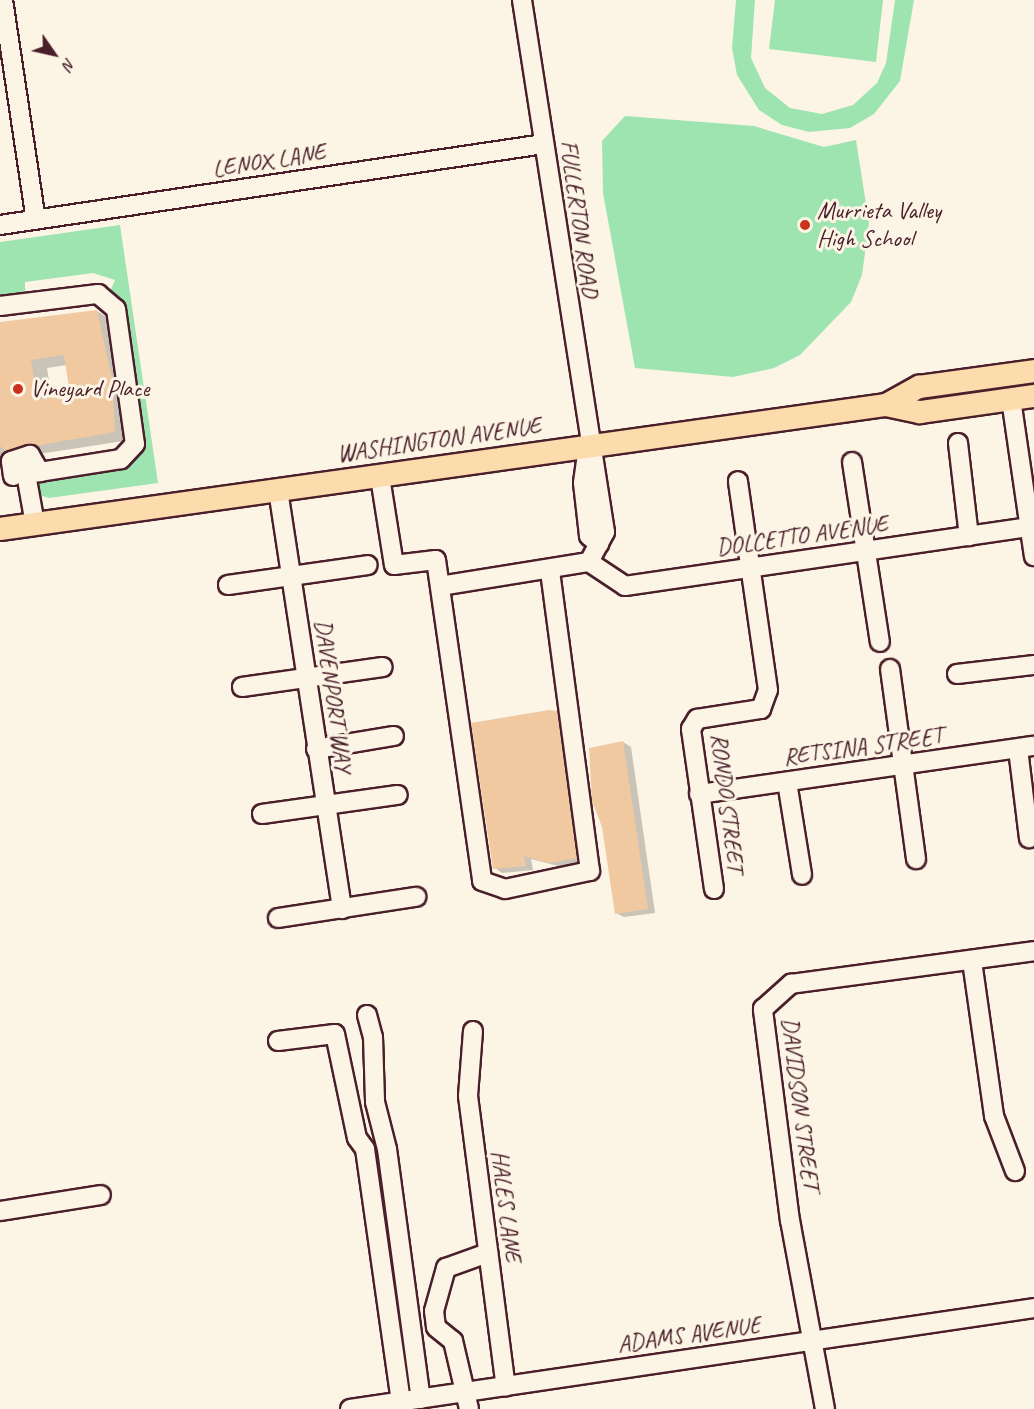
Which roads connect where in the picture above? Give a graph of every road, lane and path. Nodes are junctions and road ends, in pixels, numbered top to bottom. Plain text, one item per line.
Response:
1 (3, 0) edge
2 (522, 0) edge
3 (544, 144) junction
4 (36, 220) junction
5 (0, 225) edge
6 (0, 306) edge
7 (1034, 370) edge
8 (1034, 396) edge
9 (1011, 399) junction
10 (886, 405) junction
11 (958, 443) dead end
12 (588, 446) junction
13 (852, 462) dead end
14 (20, 475) edge
15 (380, 477) junction
16 (738, 481) dead end
17 (278, 490) junction
18 (35, 524) junction
19 (1030, 527) junction
20 (0, 529) edge
21 (969, 536) junction
22 (866, 551) junction
23 (1034, 556) edge
24 (589, 562) junction
25 (368, 565) dead end
26 (751, 567) junction
27 (550, 572) junction
28 (291, 576) junction
29 (228, 585) dead end
30 (440, 586) junction
31 (880, 642) dead end
32 (1034, 665) edge
33 (383, 666) dead end
34 (890, 669) dead end
35 (957, 674) dead end
36 (306, 677) junction
37 (242, 687) dead end
38 (394, 736) dead end
39 (1026, 748) edge
40 (316, 749) junction
41 (903, 765) junction
42 (787, 782) junction
43 (699, 794) junction
44 (398, 795) dead end
45 (324, 806) junction
46 (262, 814) dead end
47 (1029, 838) dead end
48 (916, 859) dead end
49 (802, 875) dead end
50 (714, 889) dead end
51 (416, 897) dead end
52 (342, 909) junction
53 (278, 918) dead end
54 (1034, 951) edge
55 (972, 961) junction
56 (367, 1015) dead end
57 (473, 1031) dead end
58 (278, 1041) dead end
59 (1015, 1171) dead end
60 (101, 1195) dead end
61 (0, 1211) edge
62 (488, 1253) junction
63 (1034, 1308) edge
64 (814, 1341) junction
65 (506, 1387) junction
66 (421, 1399) junction
67 (401, 1402) junction
68 (466, 1404) edge
69 (350, 1409) edge
70 (825, 1409) edge

1 - 4 street
2 - 3 street, FULLERTON ROAD
3 - 4 street, LENOX LANE
3 - 12 street, FULLERTON ROAD
4 - 5 street, LENOX LANE
6 - 14 street
7 - 10 main road, WASHINGTON AVENUE
8 - 9 main road, WASHINGTON AVENUE
9 - 10 main road, WASHINGTON AVENUE
9 - 19 street
10 - 12 main road, WASHINGTON AVENUE
11 - 21 street
12 - 15 main road, WASHINGTON AVENUE
12 - 24 street, FULLERTON ROAD
13 - 22 street
14 - 18 street
15 - 17 main road, WASHINGTON AVENUE
15 - 30 street
16 - 26 street
17 - 18 main road, WASHINGTON AVENUE
17 - 28 street, DAVENPORT WAY
18 - 20 main road, WASHINGTON AVENUE
19 - 21 street, DOLCETTO AVENUE
19 - 23 street
21 - 22 street, DOLCETTO AVENUE
22 - 26 street, DOLCETTO AVENUE
22 - 31 street
24 - 26 street, DOLCETTO AVENUE
24 - 27 street
25 - 28 street
26 - 43 street, RONDO STREET
27 - 30 street
27 - 30 street
28 - 29 street
28 - 36 street, DAVENPORT WAY
32 - 35 street
33 - 36 street
34 - 41 street
36 - 37 street
36 - 40 street, DAVENPORT WAY
38 - 40 street
39 - 41 street, RETSINA STREET
39 - 47 street
40 - 45 street, DAVENPORT WAY
41 - 42 street, RETSINA STREET
41 - 48 street
42 - 43 street, RETSINA STREET
42 - 49 street
43 - 50 street, RONDO STREET
44 - 45 street
45 - 46 street
45 - 52 street, DAVENPORT WAY
51 - 52 street
52 - 53 street
54 - 55 street, DAVIDSON STREET
55 - 59 street
55 - 64 street, DAVIDSON STREET
56 - 66 street
57 - 62 street, HALES LANE
58 - 67 street
60 - 61 street
62 - 65 street, HALES LANE
62 - 68 street
63 - 64 street, ADAMS AVENUE
64 - 65 street, ADAMS AVENUE
64 - 70 street
65 - 68 street, ADAMS AVENUE
66 - 67 street, ADAMS AVENUE
66 - 68 street, ADAMS AVENUE
67 - 69 street, ADAMS AVENUE

